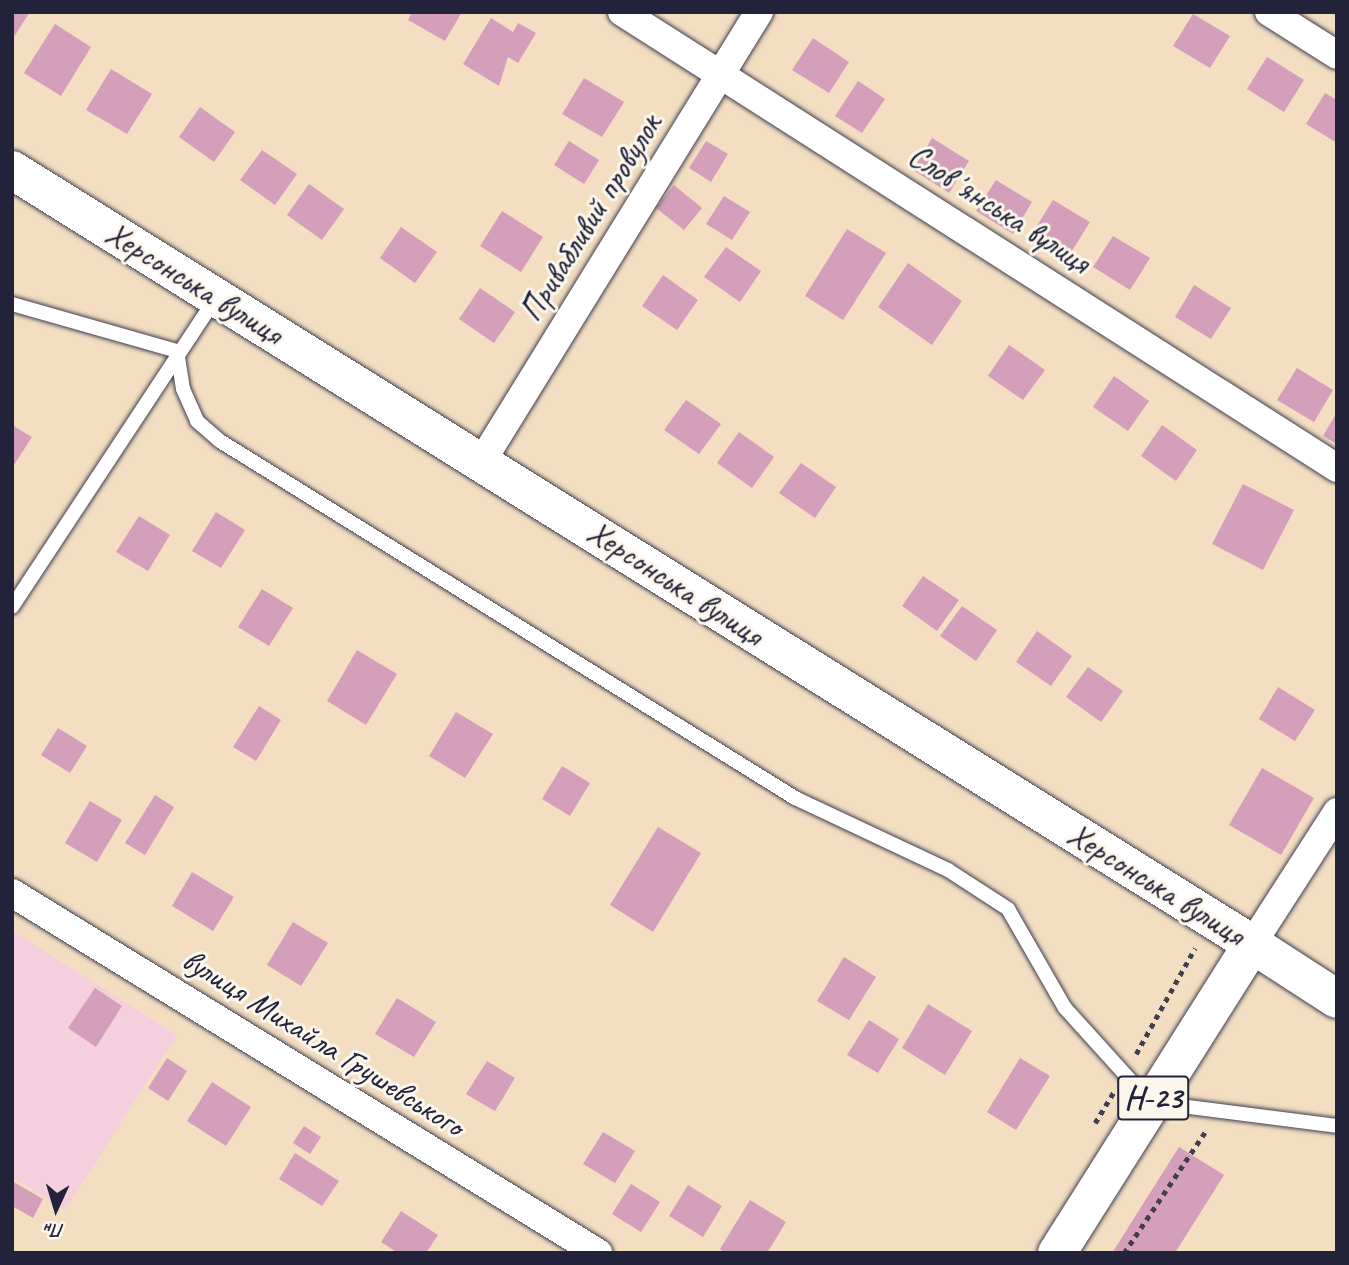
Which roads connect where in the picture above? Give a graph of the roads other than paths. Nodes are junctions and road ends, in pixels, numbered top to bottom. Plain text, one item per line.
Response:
1 (622, 12) edge
2 (759, 12) edge
3 (1269, 12) edge
4 (1337, 55) edge
5 (722, 72) junction
6 (12, 170) edge
7 (215, 299) junction
8 (12, 304) edge
9 (177, 351) junction
10 (482, 461) junction
11 (1337, 468) edge
12 (12, 607) edge
13 (1337, 812) edge
14 (12, 893) edge
15 (1252, 944) junction
16 (1337, 999) edge
17 (1150, 1102) junction
18 (1337, 1126) edge
19 (598, 1253) edge
20 (1057, 1253) edge

1 - 5 street, Словʼянська вулиця
2 - 5 street, Привабливий провулок
3 - 4 street
5 - 10 street, Привабливий провулок
5 - 11 street, Словʼянська вулиця
6 - 7 main road, Херсонська вулиця
7 - 9 lane
7 - 10 main road, Херсонська вулиця
8 - 9 lane
9 - 12 lane
9 - 17 lane
10 - 15 main road, Херсонська вулиця
13 - 15 street
14 - 19 street, вулиця Михайла Грушевського
15 - 16 main road, Херсонська вулиця
15 - 17 main road, Н-23
17 - 18 lane
17 - 20 main road, Н-23

